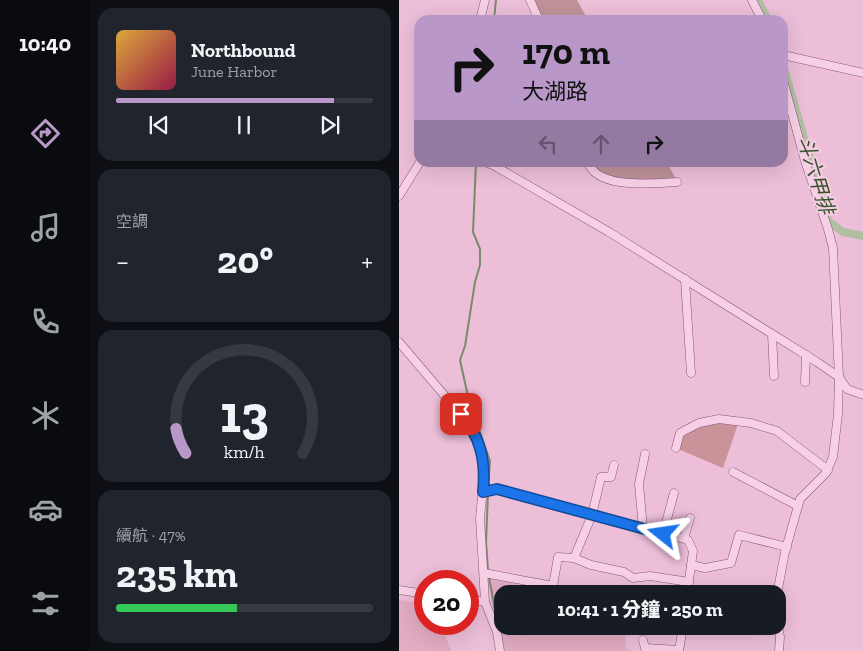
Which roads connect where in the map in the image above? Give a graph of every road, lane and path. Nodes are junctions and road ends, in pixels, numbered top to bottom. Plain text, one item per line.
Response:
1 (485, 0) edge
2 (530, 0) edge
3 (751, 0) edge
4 (481, 15) edge
5 (537, 15) edge
6 (759, 15) edge
7 (788, 56) edge
8 (863, 73) edge
9 (788, 98) edge
10 (417, 167) edge
11 (495, 167) edge
12 (590, 167) edge
13 (677, 182) dead end
14 (399, 196) edge
15 (685, 279) junction
16 (772, 334) junction
17 (399, 342) edge
18 (806, 355) junction
19 (691, 373) dead end
20 (775, 376) dead end
21 (839, 377) junction
22 (805, 382) dead end
23 (863, 394) edge
24 (676, 448) dead end
25 (645, 454) dead end
26 (614, 465) dead end
27 (828, 470) junction
28 (733, 472) dead end
29 (483, 492) junction
30 (674, 493) dead end
31 (798, 506) junction
32 (592, 516) junction
33 (690, 518) dead end
34 (643, 529) junction
35 (663, 534) junction
36 (684, 538) junction
37 (787, 547) junction
38 (574, 558) junction
39 (691, 566) junction
40 (483, 573) junction
41 (689, 582) junction
42 (688, 585) edge
43 (779, 585) edge
44 (399, 590) edge
45 (414, 592) edge
46 (479, 601) edge
47 (485, 602) junction
48 (682, 635) edge
49 (780, 635) edge
50 (643, 640) dead end
51 (679, 650) edge
52 (501, 651) edge
53 (779, 651) edge

1 - 4 street
2 - 5 street
3 - 6 street
7 - 8 street
9 - 21 street
10 - 14 street
11 - 15 street
12 - 13 street
15 - 16 street
15 - 19 street
16 - 18 street
16 - 20 street
17 - 29 street
18 - 21 street
18 - 22 street
21 - 23 street
21 - 27 street
24 - 27 street
25 - 34 street
26 - 32 street
27 - 31 street
28 - 31 street
29 - 32 street
29 - 40 street
30 - 35 street
31 - 37 street
32 - 34 street
32 - 38 street
33 - 36 street
34 - 35 street
35 - 36 street
36 - 39 street
37 - 39 street
37 - 43 street
38 - 40 street
38 - 41 street
39 - 41 street
40 - 47 street
41 - 42 street
44 - 45 street
46 - 47 street
47 - 52 street
48 - 51 street
49 - 53 street
50 - 51 street

